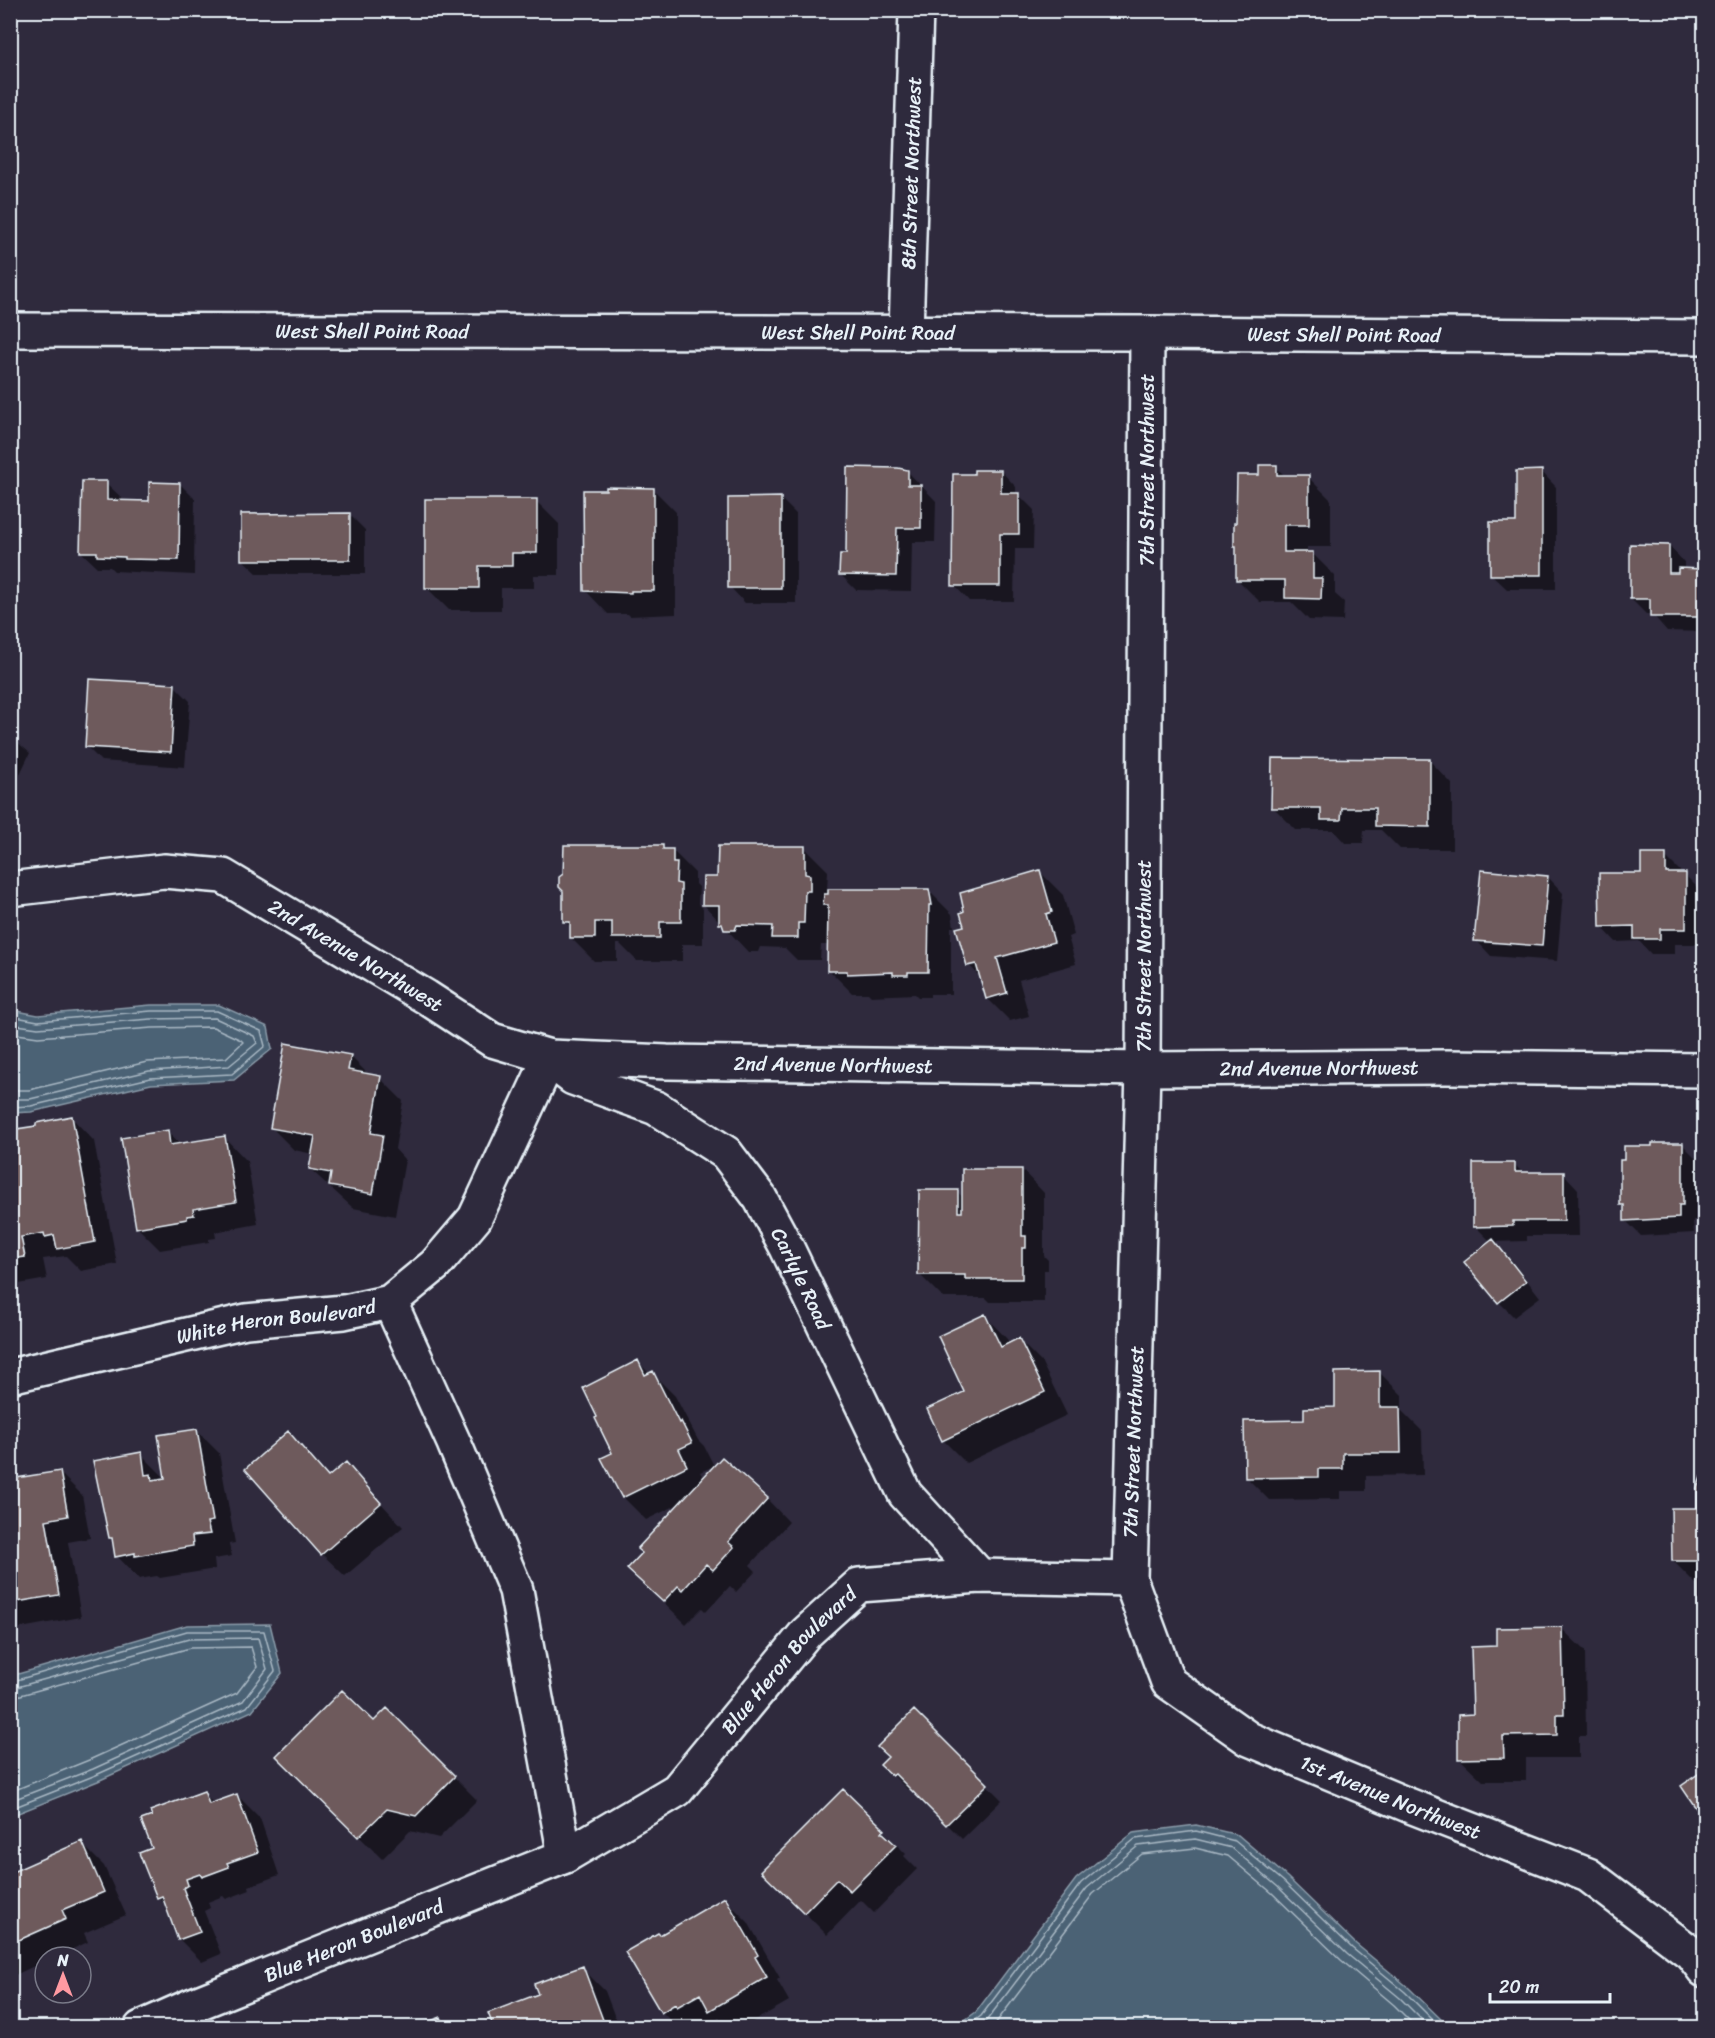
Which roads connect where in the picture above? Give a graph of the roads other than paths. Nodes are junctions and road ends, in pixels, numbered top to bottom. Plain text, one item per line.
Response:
1 (916, 10) edge
2 (10, 330) edge
3 (906, 333) junction
4 (1147, 333) junction
5 (1704, 337) edge
6 (10, 889) edge
7 (550, 1057) junction
8 (1143, 1069) junction
9 (1704, 1070) edge
10 (390, 1302) junction
11 (10, 1376) edge
12 (980, 1576) junction
13 (1130, 1579) junction
14 (565, 1856) junction
15 (1704, 1970) edge
16 (141, 2028) edge

1 - 3 street, 8th Street Northwest
2 - 3 street, West Shell Point Road
3 - 4 street, West Shell Point Road
4 - 5 street, West Shell Point Road
4 - 8 street, 7th Street Northwest
6 - 7 street, 2nd Avenue Northwest
7 - 8 street, 2nd Avenue Northwest
7 - 10 street, White Heron Boulevard
7 - 12 street, Carlyle Road
8 - 9 street, 2nd Avenue Northwest
8 - 13 street, 7th Street Northwest
10 - 11 street, White Heron Boulevard
10 - 14 street
12 - 13 street, Blue Heron Boulevard
12 - 14 street, Blue Heron Boulevard
13 - 15 street, 1st Avenue Northwest
14 - 16 street, Blue Heron Boulevard

